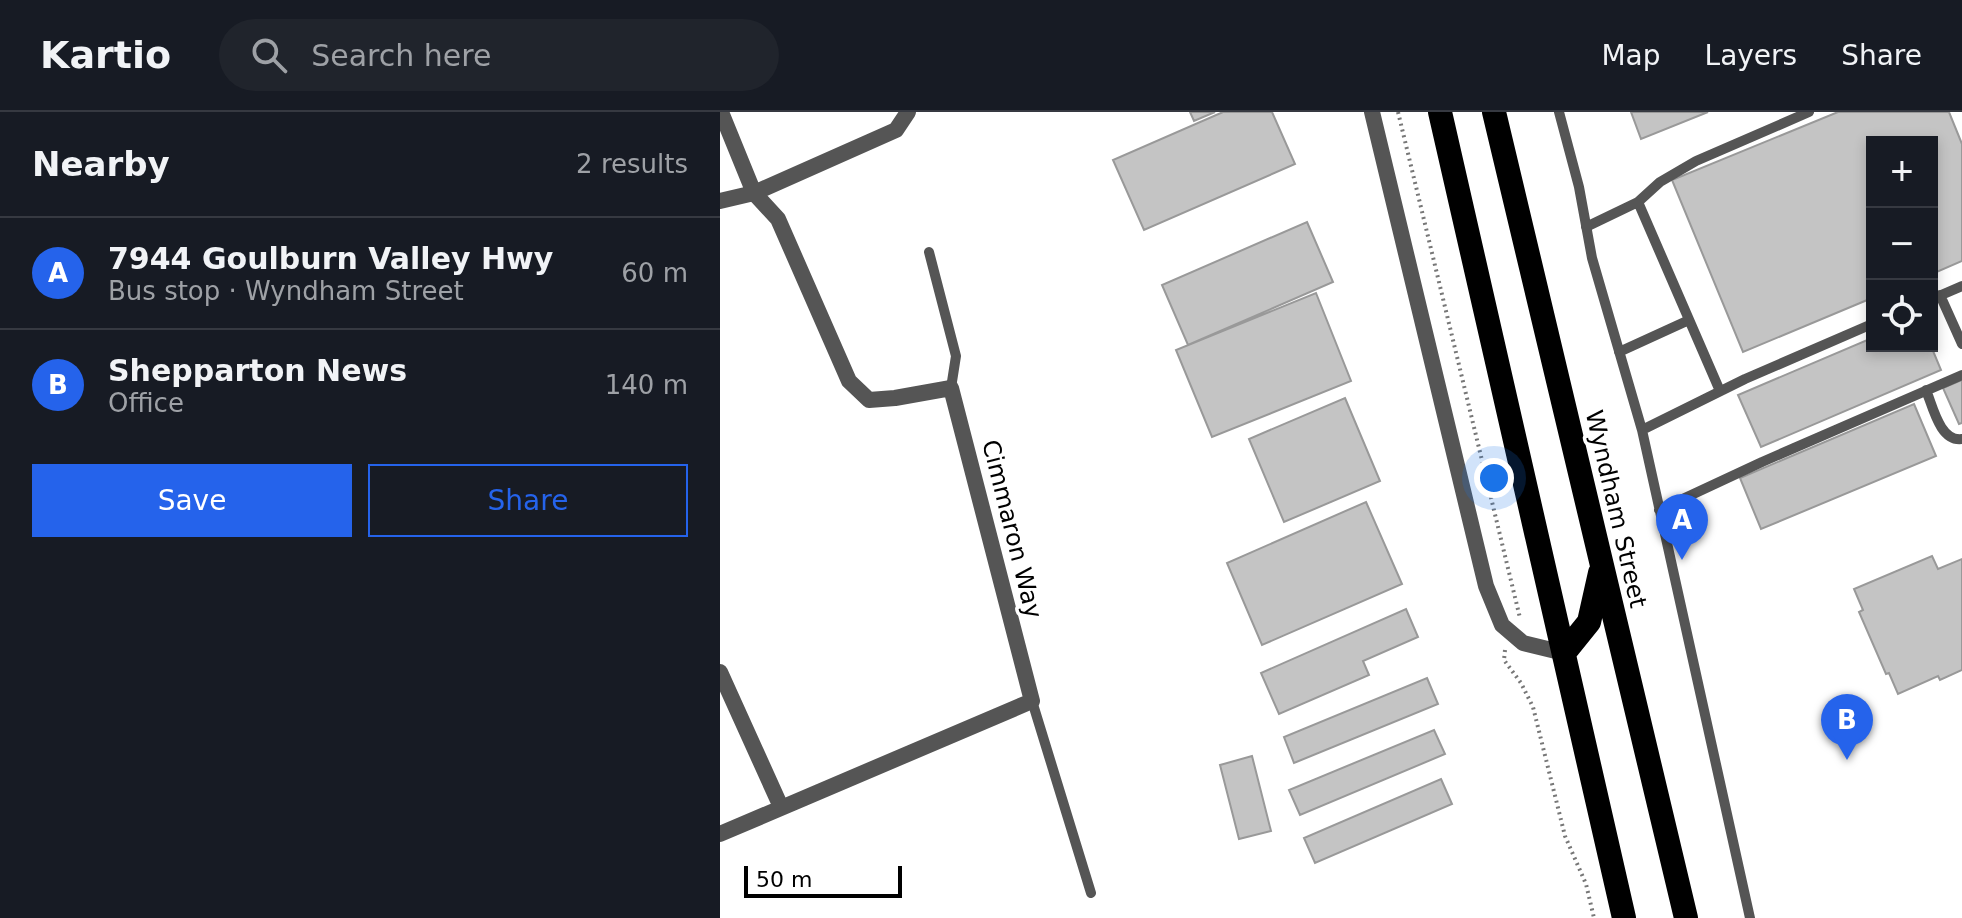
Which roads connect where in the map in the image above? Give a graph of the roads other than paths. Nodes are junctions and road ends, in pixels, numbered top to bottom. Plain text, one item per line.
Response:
1 (721, 112) edge
2 (908, 112) edge
3 (1372, 112) edge
4 (1440, 112) edge
5 (1494, 112) edge
6 (1559, 112) edge
7 (1809, 112) edge
8 (754, 193) junction
9 (720, 201) edge
10 (1638, 202) junction
11 (1586, 227) junction
12 (929, 252) dead end
13 (1962, 286) edge
14 (1938, 296) edge
15 (1938, 301) edge
16 (1689, 320) junction
17 (1866, 327) edge
18 (1962, 344) edge
19 (1619, 352) junction
20 (1962, 375) edge
21 (951, 388) junction
22 (1926, 390) junction
23 (1720, 391) junction
24 (1642, 430) junction
25 (1962, 439) edge
26 (1659, 510) junction
27 (1601, 567) junction
28 (1564, 653) junction
29 (720, 672) edge
30 (1032, 701) junction
31 (781, 807) junction
32 (720, 834) edge
33 (1091, 893) dead end
34 (1624, 918) edge
35 (1686, 918) edge
36 (1750, 918) edge

1 - 8 street
2 - 8 street
3 - 28 street
4 - 28 highway
5 - 27 highway, Wyndham Street
6 - 11 lane
7 - 10 lane
8 - 9 street
8 - 21 street
10 - 11 lane
10 - 16 lane
11 - 19 lane
12 - 21 lane
13 - 14 lane
15 - 18 lane
16 - 19 lane
16 - 23 lane
17 - 23 lane
19 - 24 lane
20 - 22 lane
21 - 30 street, Cimmaron Way
22 - 25 lane
22 - 26 lane
23 - 24 lane
24 - 26 lane
26 - 36 lane
27 - 28 highway
27 - 35 highway, Wyndham Street
28 - 34 highway
29 - 31 street
30 - 31 street
30 - 33 lane
31 - 32 street

